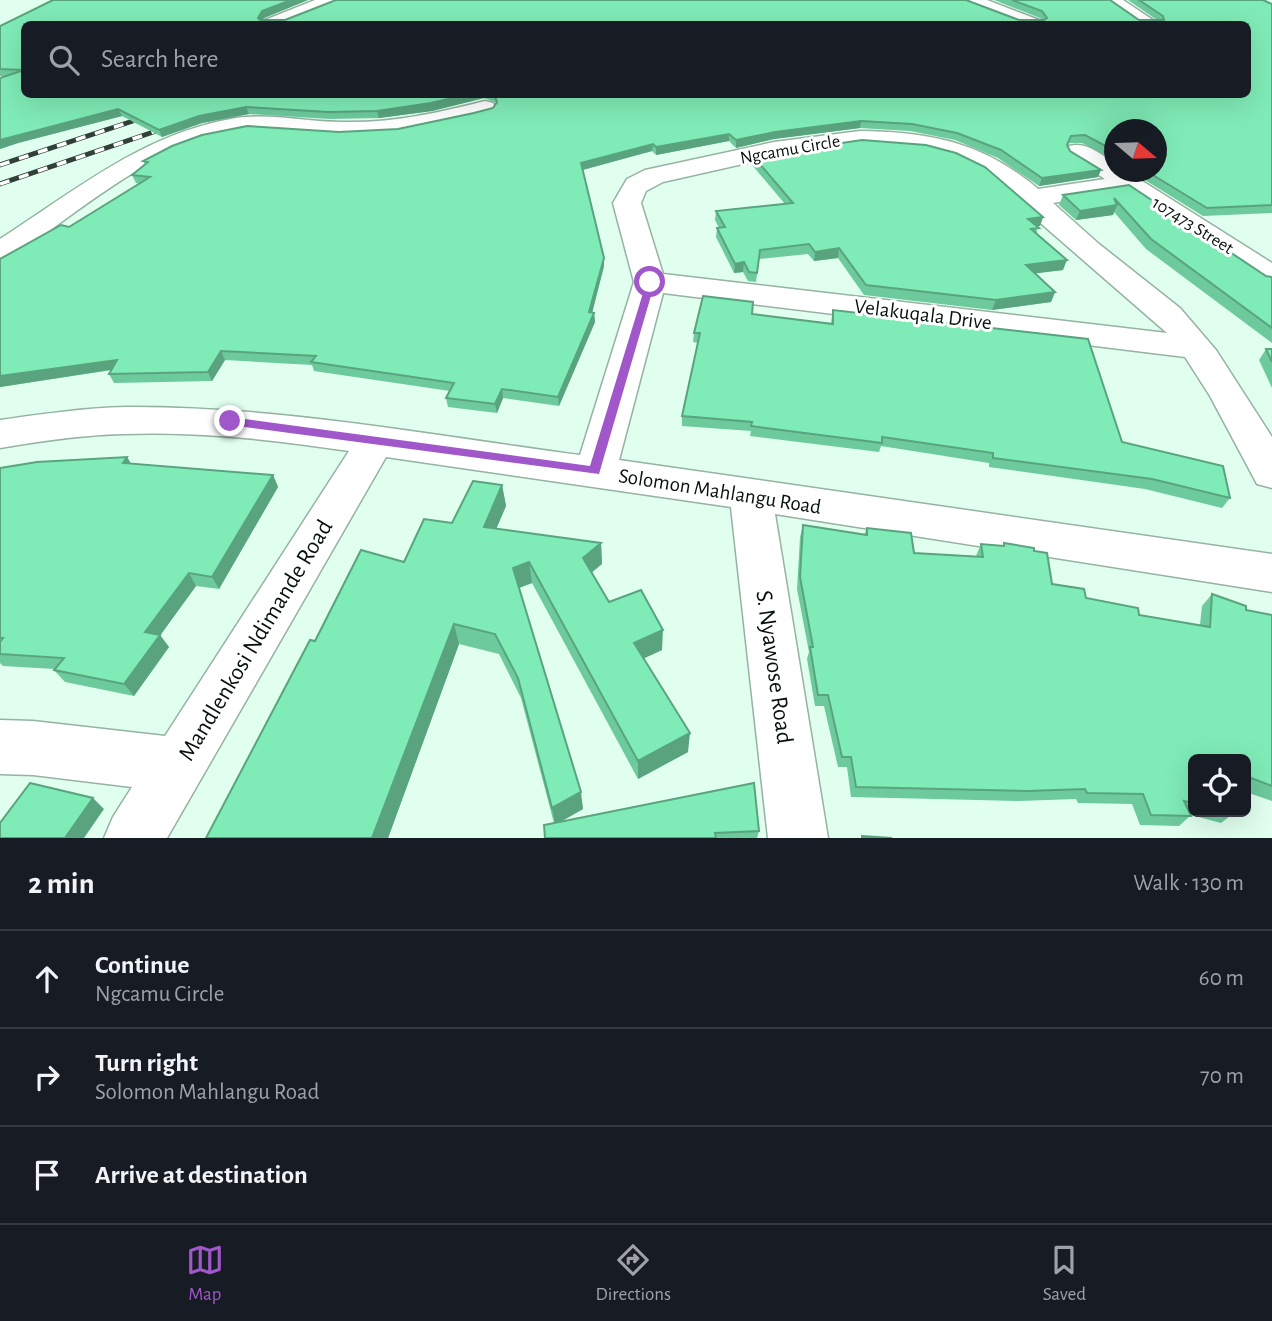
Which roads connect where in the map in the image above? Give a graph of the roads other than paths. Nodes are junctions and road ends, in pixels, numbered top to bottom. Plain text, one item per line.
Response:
1 (330, 0) edge
2 (972, 0) edge
3 (1111, 0) edge
4 (278, 21) edge
5 (1025, 21) edge
6 (1145, 21) edge
7 (261, 102) edge
8 (485, 108) edge
9 (239, 125) junction
10 (1078, 151) dead end
11 (1127, 184) junction
12 (1034, 198) junction
13 (0, 252) edge
14 (1272, 277) edge
15 (650, 282) junction
16 (1195, 347) junction
17 (0, 434) edge
18 (375, 442) junction
19 (595, 471) junction
20 (1272, 473) edge
21 (751, 496) junction
22 (1272, 573) edge
23 (0, 747) edge
24 (178, 765) junction
25 (134, 838) edge
26 (798, 838) edge

1 - 4 street
2 - 5 street
3 - 6 street
7 - 9 street
8 - 9 street
9 - 13 street
10 - 11 street, 107473 Street
11 - 12 street
11 - 14 street, 107473 Street
12 - 15 street, Ngcamu Circle
12 - 16 street, Ngcamu Circle
15 - 16 street, Velakuqala Drive
15 - 19 street
16 - 20 street, Ngcamu Circle
17 - 18 street, Solomon Mahlangu Road
18 - 19 street, Solomon Mahlangu Road
18 - 24 street, Mandlenkosi Ndimande Road
19 - 21 street, Solomon Mahlangu Road
21 - 22 street, Solomon Mahlangu Road
21 - 26 street, S. Nyawose Road
23 - 24 street
24 - 25 street, Mandlenkosi Ndimande Road

